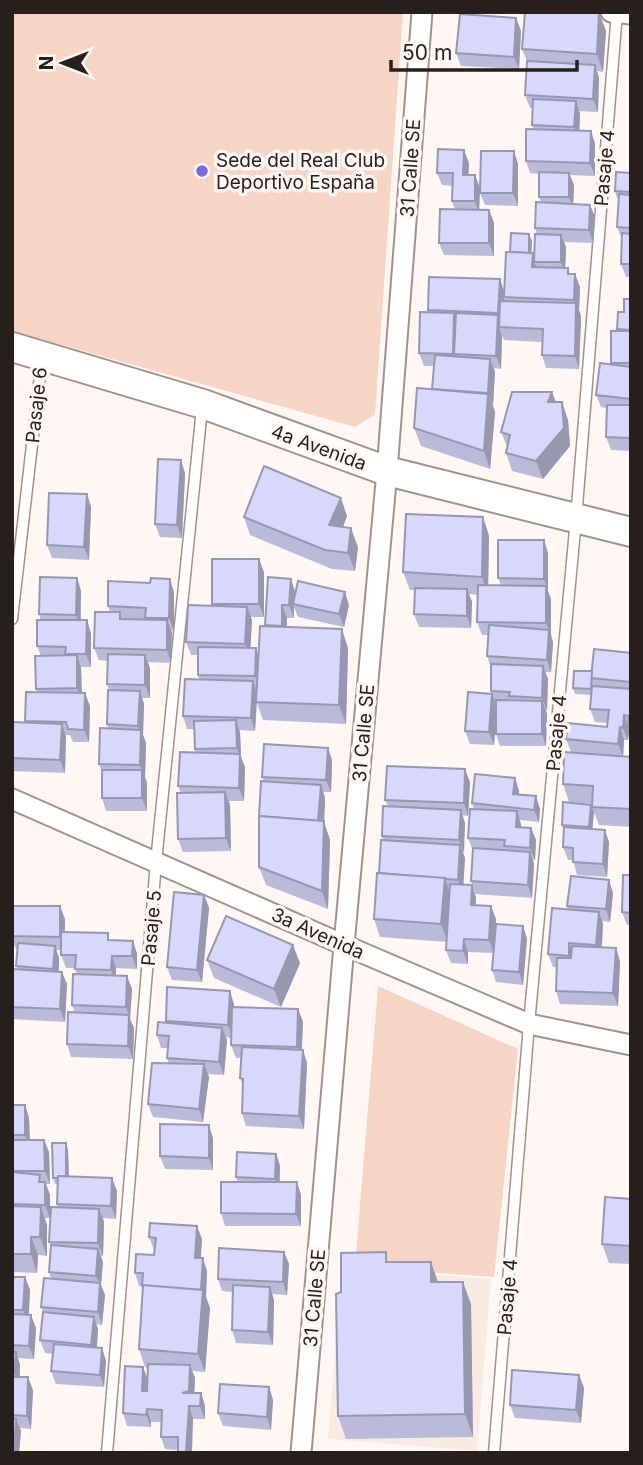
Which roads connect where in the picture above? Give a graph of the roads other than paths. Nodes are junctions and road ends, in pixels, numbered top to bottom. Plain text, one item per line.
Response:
1 (422, 12) edge
2 (615, 12) edge
3 (631, 14) edge
4 (12, 348) edge
5 (42, 357) junction
6 (202, 404) junction
7 (387, 471) junction
8 (576, 519) junction
9 (631, 532) edge
10 (12, 619) edge
11 (12, 799) edge
12 (156, 862) junction
13 (344, 945) junction
14 (529, 1024) junction
15 (631, 1045) edge
16 (107, 1453) edge
17 (301, 1453) edge
18 (494, 1453) edge

1 - 7 street, 31 Calle SE
2 - 3 street
2 - 8 lane, Pasaje 4
4 - 5 street, 4a Avenida
5 - 6 street, 4a Avenida
5 - 10 lane, Pasaje 6
6 - 7 street, 4a Avenida
6 - 12 lane, Pasaje 5
7 - 8 street, 4a Avenida
7 - 13 street, 31 Calle SE
8 - 9 street, 4a Avenida
8 - 14 lane, Pasaje 4
11 - 12 street, 3a Avenida
12 - 13 street, 3a Avenida
12 - 16 lane, Pasaje 5
13 - 14 street, 3a Avenida
13 - 17 street, 31 Calle SE
14 - 15 street, 3a Avenida
14 - 18 lane, Pasaje 4

